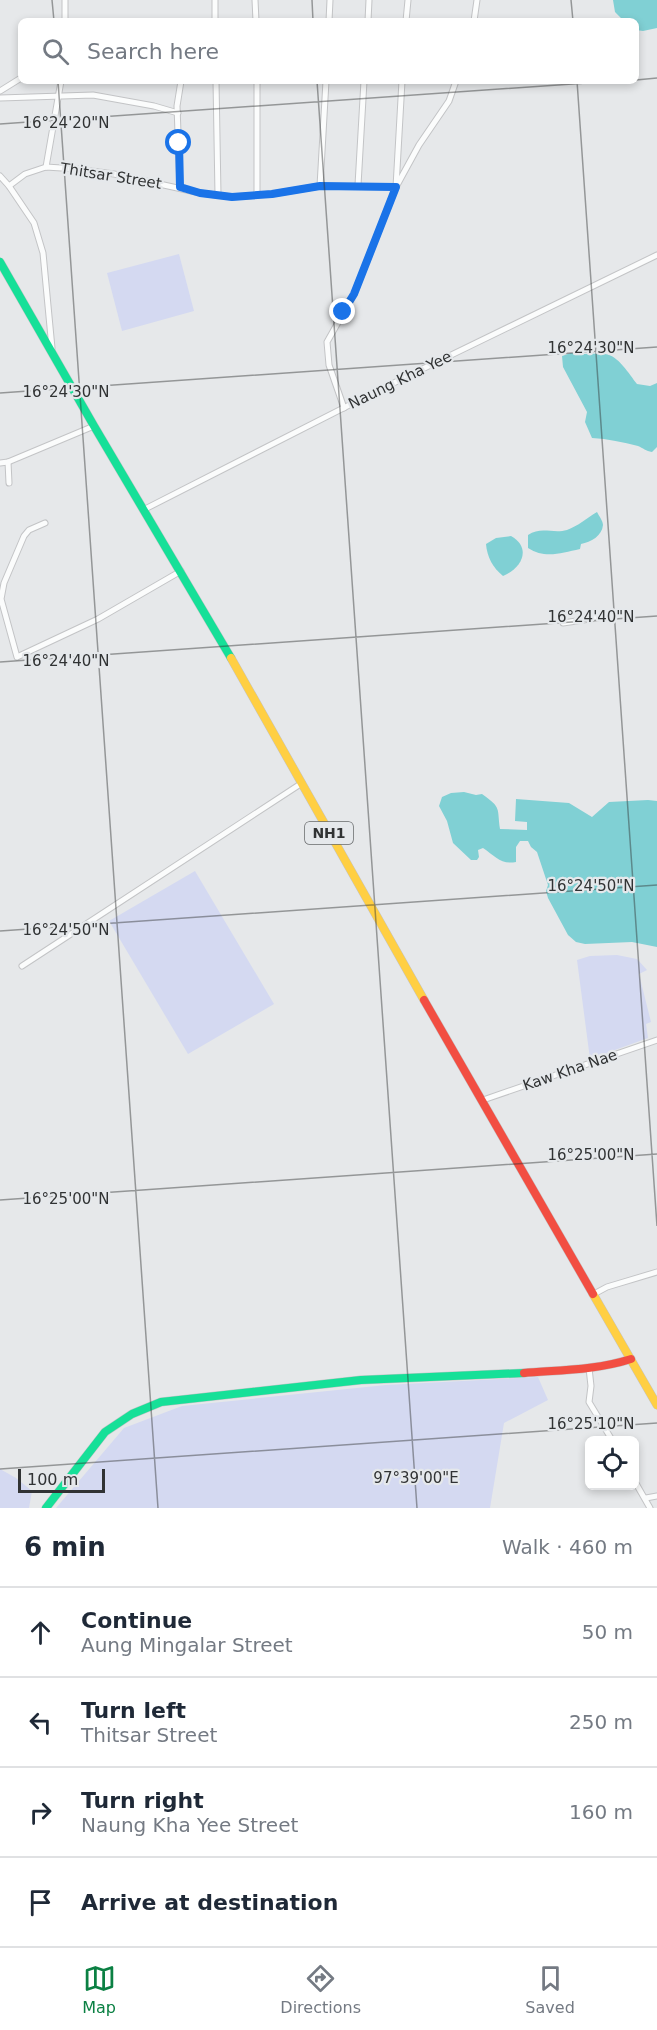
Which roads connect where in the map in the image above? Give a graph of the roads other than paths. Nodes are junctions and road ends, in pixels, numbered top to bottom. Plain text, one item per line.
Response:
1 (65, 0) edge
2 (215, 0) edge
3 (255, 0) edge
4 (330, 0) edge
5 (369, 0) edge
6 (408, 0) edge
7 (477, 0) edge
8 (65, 18) edge
9 (215, 18) edge
10 (256, 18) edge
11 (329, 18) edge
12 (368, 18) edge
13 (406, 18) edge
14 (474, 18) edge
15 (18, 80) edge
16 (60, 84) edge
17 (182, 84) edge
18 (216, 84) edge
19 (257, 84) edge
20 (326, 84) edge
21 (364, 84) edge
22 (402, 84) edge
23 (455, 84) edge
24 (0, 91) edge
25 (58, 95) junction
26 (0, 98) edge
27 (177, 113) junction
28 (46, 167) junction
29 (0, 176) edge
30 (358, 185) junction
31 (9, 186) junction
32 (320, 186) junction
33 (180, 187) junction
34 (396, 187) junction
35 (218, 195) junction
36 (257, 195) junction
37 (657, 255) edge
38 (0, 262) edge
39 (53, 352) junction
40 (344, 408) junction
41 (94, 426) junction
42 (8, 462) junction
43 (0, 463) edge
44 (9, 483) dead end
45 (145, 509) junction
46 (45, 523) dead end
47 (181, 571) junction
48 (610, 616) dead end
49 (563, 623) dead end
50 (302, 783) junction
51 (22, 966) dead end
52 (657, 1040) edge
53 (483, 1100) junction
54 (657, 1272) edge
55 (593, 1295) junction
56 (631, 1359) junction
57 (589, 1368) junction
58 (657, 1405) edge
59 (610, 1436) edge
60 (639, 1488) edge
61 (657, 1496) edge
62 (646, 1498) junction
63 (46, 1508) edge
64 (650, 1508) edge

1 - 8 street
2 - 9 street
3 - 10 street
4 - 11 street
5 - 12 street
6 - 13 street
7 - 14 street
15 - 24 street
16 - 25 street
17 - 27 street
18 - 35 street
19 - 36 street
20 - 32 street
21 - 30 street
22 - 34 street
23 - 34 street
25 - 26 street
25 - 27 street
25 - 28 street
27 - 33 street
28 - 31 street, Thitsar Street
28 - 33 street, Thitsar Street
29 - 31 street
30 - 32 street, Thitsar Street
30 - 34 street, Thitsar Street
31 - 39 street
32 - 36 street, Thitsar Street
33 - 35 street, Thitsar Street
34 - 40 street
35 - 36 street, Thitsar Street
37 - 40 street, Naung Kha Yee
38 - 39 main road, NH1
39 - 41 main road, NH1
40 - 45 street, Naung Kha Yee
41 - 42 street
41 - 45 main road, NH1
42 - 43 street
42 - 44 street
45 - 47 main road, NH1
46 - 47 street
47 - 50 main road, NH1
48 - 49 street
50 - 51 street
50 - 53 main road, NH1
52 - 53 street, Kaw Kha Nae
53 - 55 main road, NH1
54 - 55 street
55 - 56 main road, NH1
56 - 57 main road
56 - 58 main road, NH1
57 - 59 street
57 - 63 main road
60 - 62 street
61 - 62 street
62 - 64 street

